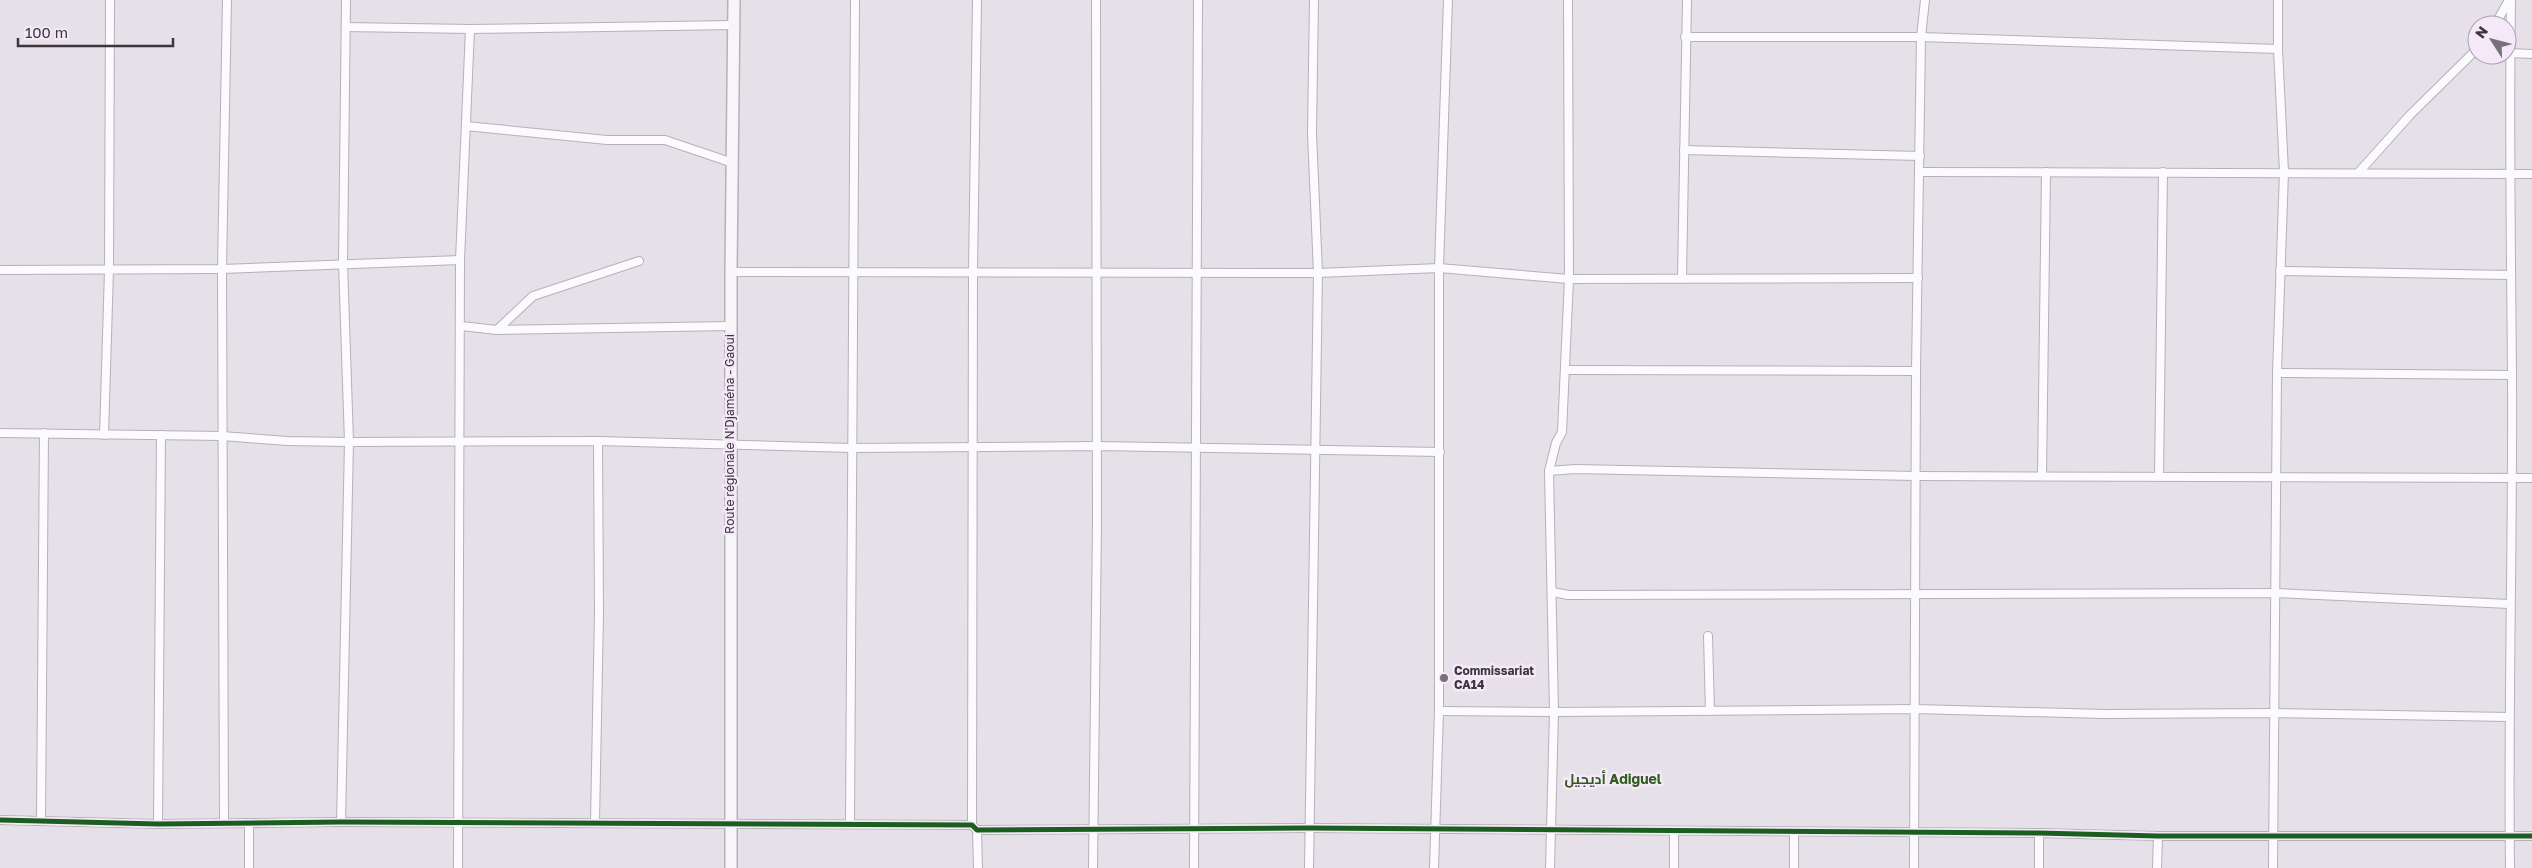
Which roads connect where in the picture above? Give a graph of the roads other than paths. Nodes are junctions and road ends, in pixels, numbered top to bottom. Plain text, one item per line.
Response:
1 (110, 0) edge
2 (227, 0) edge
3 (346, 0) edge
4 (734, 0) edge
5 (855, 0) edge
6 (977, 0) edge
7 (1096, 0) edge
8 (1198, 0) edge
9 (1314, 0) edge
10 (1448, 0) edge
11 (1568, 0) edge
12 (1686, 0) edge
13 (1926, 0) edge
14 (2278, 0) edge
15 (2510, 0) edge
16 (2500, 15) edge
17 (2510, 15) edge
18 (734, 25) junction
19 (346, 27) junction
20 (470, 29) junction
21 (1685, 37) junction
22 (1921, 37) junction
23 (2278, 49) junction
24 (2517, 53) edge
25 (2532, 54) edge
26 (2467, 59) edge
27 (2510, 65) edge
28 (466, 126) junction
29 (1684, 150) junction
30 (1920, 156) junction
31 (732, 163) junction
32 (1920, 172) junction
33 (2046, 172) junction
34 (2163, 172) junction
35 (2284, 172) junction
36 (2359, 172) junction
37 (2509, 173) junction
38 (2532, 174) edge
39 (460, 260) junction
40 (639, 261) dead end
41 (343, 263) junction
42 (1439, 268) junction
43 (222, 269) junction
44 (0, 270) edge
45 (109, 270) junction
46 (973, 271) junction
47 (2280, 271) junction
48 (730, 272) junction
49 (1196, 272) junction
50 (852, 273) junction
51 (1098, 273) junction
52 (1318, 273) junction
53 (2510, 275) junction
54 (1682, 277) junction
55 (1918, 278) junction
56 (1569, 279) junction
57 (461, 326) junction
58 (730, 326) junction
59 (497, 330) junction
60 (1566, 370) junction
61 (1916, 372) junction
62 (2277, 373) junction
63 (2512, 375) junction
64 (0, 433) edge
65 (44, 433) junction
66 (104, 435) junction
67 (161, 435) junction
68 (222, 436) junction
69 (458, 441) junction
70 (598, 441) junction
71 (349, 442) junction
72 (731, 444) junction
73 (1098, 446) junction
74 (974, 447) junction
75 (852, 448) junction
76 (1196, 448) junction
77 (1315, 448) junction
78 (1440, 452) junction
79 (1549, 471) junction
80 (1916, 476) junction
81 (2042, 476) junction
82 (2159, 476) junction
83 (2277, 477) junction
84 (2511, 477) junction
85 (2532, 478) edge
86 (1553, 592) junction
87 (2276, 594) junction
88 (1916, 595) junction
89 (2509, 604) junction
90 (1708, 636) dead end
91 (1916, 709) junction
92 (1439, 711) junction
93 (1710, 711) junction
94 (1554, 712) junction
95 (2274, 713) junction
96 (2509, 716) junction
97 (0, 820) edge
98 (41, 820) junction
99 (341, 822) junction
100 (595, 822) junction
101 (224, 823) junction
102 (249, 823) junction
103 (458, 823) junction
104 (732, 823) junction
105 (850, 823) junction
106 (158, 824) junction
107 (975, 828) junction
108 (1093, 828) junction
109 (1194, 828) junction
110 (1308, 828) junction
111 (1550, 829) junction
112 (1434, 830) junction
113 (1674, 831) junction
114 (1914, 832) junction
115 (1794, 833) junction
116 (2039, 833) junction
117 (2272, 834) junction
118 (2158, 836) junction
119 (2510, 836) junction
120 (2532, 836) edge
121 (249, 868) edge
122 (458, 868) edge
123 (731, 868) edge
124 (978, 868) edge
125 (1093, 868) edge
126 (1194, 868) edge
127 (1309, 868) edge
128 (1434, 868) edge
129 (1550, 868) edge
130 (1674, 868) edge
131 (1794, 868) edge
132 (1914, 868) edge
133 (2039, 868) edge
134 (2158, 868) edge
135 (2273, 868) edge
136 (2510, 868) edge

1 - 45 street
2 - 43 street
3 - 19 street
4 - 18 street, Route régionale N'Djaména - Gaoui
5 - 50 street
6 - 46 street
7 - 51 street
8 - 49 street
9 - 52 street
10 - 42 street
11 - 56 street
12 - 21 street
13 - 22 street
14 - 23 street
15 - 16 street
15 - 17 street
18 - 20 street
18 - 31 street, Route régionale N'Djaména - Gaoui
19 - 20 street
19 - 41 street
20 - 28 street
21 - 22 street
21 - 29 street
22 - 23 street
22 - 30 street
23 - 35 street
24 - 25 street
26 - 36 street
27 - 37 street
28 - 31 street
28 - 39 street
29 - 30 street
29 - 54 street
30 - 32 street
31 - 48 street, Route régionale N'Djaména - Gaoui
32 - 33 street
32 - 55 street
33 - 34 street
33 - 81 street
34 - 35 street
34 - 82 street
35 - 36 street
35 - 47 street
36 - 37 street
37 - 38 street
37 - 53 street
39 - 41 street
39 - 57 street
40 - 59 street
41 - 43 street
41 - 71 street
42 - 52 street
42 - 56 street
42 - 78 street
43 - 45 street
43 - 68 street
44 - 45 street
45 - 66 street
46 - 50 street
46 - 51 street
46 - 74 street
47 - 53 street
47 - 62 street
48 - 50 street
48 - 58 street, Route régionale N'Djaména - Gaoui
49 - 51 street
49 - 52 street
49 - 76 street
50 - 75 street
51 - 73 street
52 - 77 street
53 - 63 street
54 - 55 street
54 - 56 street
55 - 61 street
56 - 60 street
57 - 59 street
57 - 69 street
58 - 59 street
58 - 72 street, Route régionale N'Djaména - Gaoui
60 - 61 street
60 - 79 street
61 - 80 street
62 - 63 street
62 - 83 street
63 - 84 street
64 - 65 street
65 - 66 street
65 - 98 street
66 - 67 street
67 - 68 street
67 - 106 street
68 - 71 street
68 - 101 street
69 - 70 street
69 - 71 street
69 - 103 street
70 - 72 street
70 - 100 street
71 - 99 street
72 - 75 street
72 - 104 street, Route régionale N'Djaména - Gaoui
73 - 74 street
73 - 76 street
73 - 108 street
74 - 75 street
74 - 107 street
75 - 105 street
76 - 77 street
76 - 109 street
77 - 78 street
77 - 110 street
78 - 92 street
79 - 80 street
79 - 86 street
80 - 81 street
80 - 88 street
81 - 82 street
82 - 83 street
83 - 84 street
83 - 87 street
84 - 85 street
84 - 89 street
86 - 88 street
86 - 94 street
87 - 88 street
87 - 89 street
87 - 95 street
88 - 91 street
89 - 96 street
90 - 93 street
91 - 93 street
91 - 95 street
91 - 114 street
92 - 94 street
92 - 112 street
93 - 94 street
94 - 111 street
95 - 96 street
95 - 117 street
96 - 119 street
97 - 98 street
98 - 106 street
99 - 102 street
99 - 103 street
100 - 103 street
100 - 104 street
101 - 102 street
101 - 106 street
102 - 121 street
103 - 122 street
104 - 105 street
104 - 123 street, Route régionale N'Djaména - Gaoui
105 - 107 street
107 - 108 street
107 - 124 street
108 - 109 street
108 - 125 street
109 - 110 street
109 - 126 street
110 - 112 street
110 - 127 street
111 - 112 street
111 - 113 street
111 - 129 street
112 - 128 street
113 - 115 street
113 - 130 street
114 - 115 street
114 - 116 street
114 - 132 street
115 - 131 street
116 - 118 street
116 - 133 street
117 - 118 street
117 - 119 street
117 - 135 street
118 - 134 street
119 - 120 street
119 - 136 street

